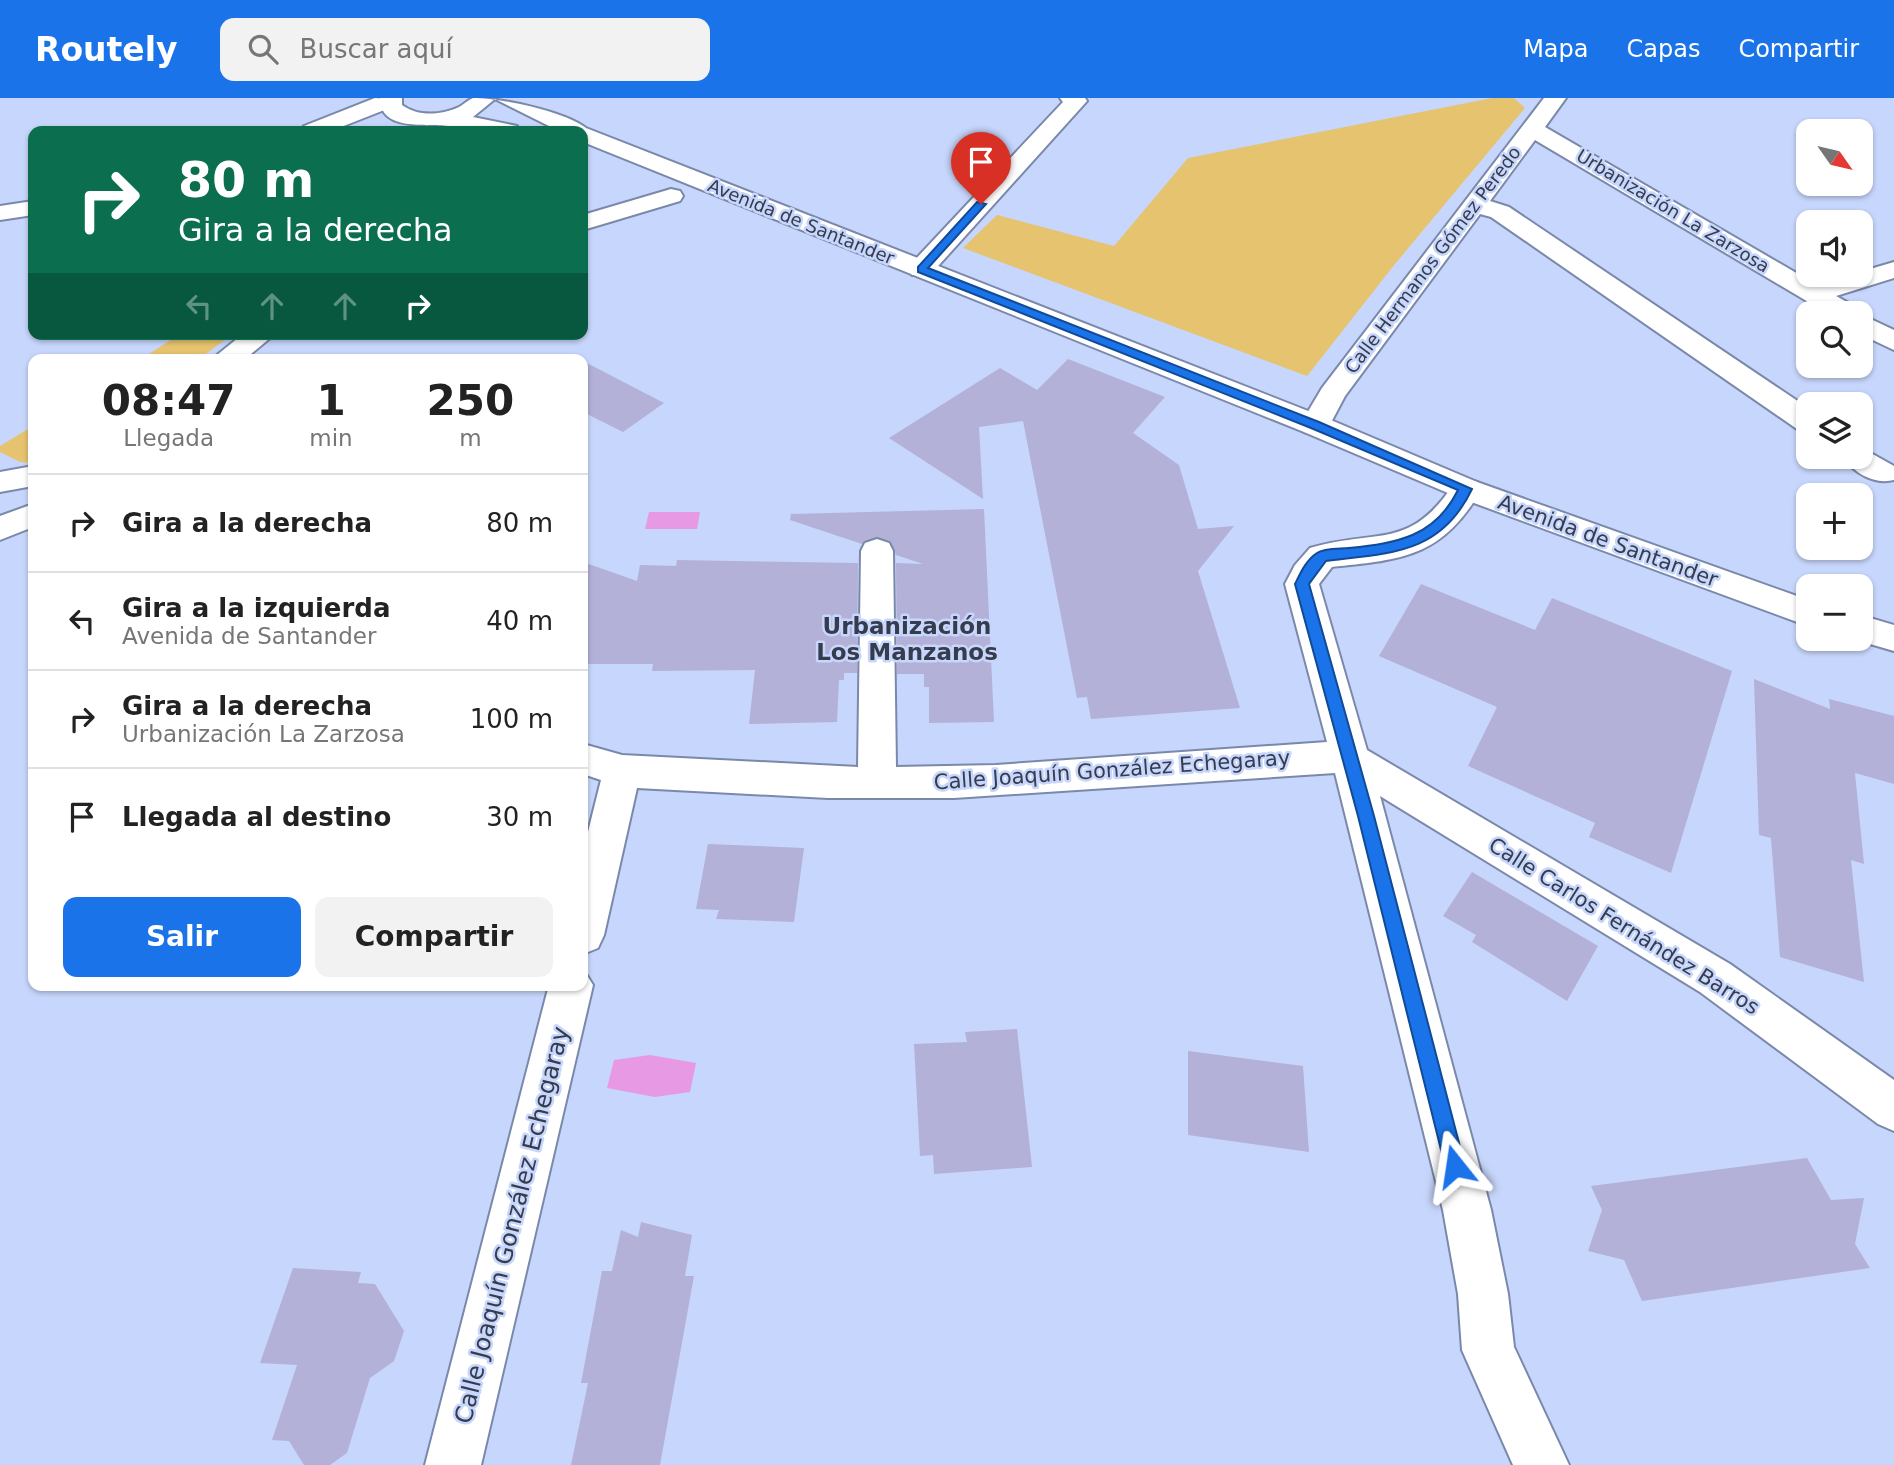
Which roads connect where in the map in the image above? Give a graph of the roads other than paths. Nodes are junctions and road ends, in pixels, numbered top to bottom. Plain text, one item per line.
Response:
1 (485, 98) edge
2 (505, 98) edge
3 (390, 99) edge
4 (1080, 99) edge
5 (1542, 108) edge
6 (411, 118) junction
7 (443, 118) junction
8 (324, 126) edge
9 (384, 126) edge
10 (484, 126) edge
11 (566, 126) edge
12 (588, 136) edge
13 (588, 160) edge
14 (671, 196) junction
15 (1475, 205) junction
16 (28, 209) edge
17 (0, 213) edge
18 (588, 221) edge
19 (921, 269) junction
20 (1894, 270) edge
21 (1813, 294) junction
22 (1825, 301) edge
23 (1873, 330) edge
24 (253, 340) edge
25 (1894, 342) edge
26 (233, 354) edge
27 (1175, 370) junction
28 (1796, 414) edge
29 (1315, 425) junction
30 (28, 477) edge
31 (0, 482) edge
32 (1466, 489) junction
33 (28, 517) edge
34 (0, 529) edge
35 (877, 551) dead end
36 (1796, 609) edge
37 (1873, 632) edge
38 (1894, 638) edge
39 (1347, 757) junction
40 (588, 761) edge
41 (622, 771) junction
42 (877, 782) junction
43 (588, 914) edge
44 (570, 991) edge
45 (1894, 1108) edge
46 (453, 1465) edge
47 (1541, 1465) edge

1 - 7 main road
2 - 11 main road
3 - 6 main road
3 - 8 main road
4 - 19 main road
5 - 15 main road, Calle Hermanos Gómez Peredo
5 - 21 main road, Urbanización La Zarzosa
6 - 7 main road
6 - 9 main road
7 - 10 main road
12 - 19 main road, Avenida de Santander
13 - 14 main road, Avenida de Santander
14 - 18 main road
14 - 27 main road, Avenida de Santander
15 - 28 main road
15 - 29 main road, Calle Hermanos Gómez Peredo
16 - 17 main road
19 - 27 main road, Avenida de Santander
20 - 21 main road
21 - 22 main road, Urbanización La Zarzosa
23 - 25 main road
24 - 26 main road
27 - 29 main road, Avenida de Santander
29 - 32 main road, Avenida de Santander
30 - 31 main road
32 - 36 main road, Avenida de Santander
32 - 39 main road
33 - 34 main road
35 - 42 main road
37 - 38 main road
39 - 42 main road, Calle Joaquín González Echegaray
39 - 45 main road, Calle Carlos Fernández Barros
39 - 47 main road
40 - 41 main road, Calle Joaquín González Echegaray
41 - 42 main road, Calle Joaquín González Echegaray
41 - 43 main road
44 - 46 main road, Calle Joaquín González Echegaray

